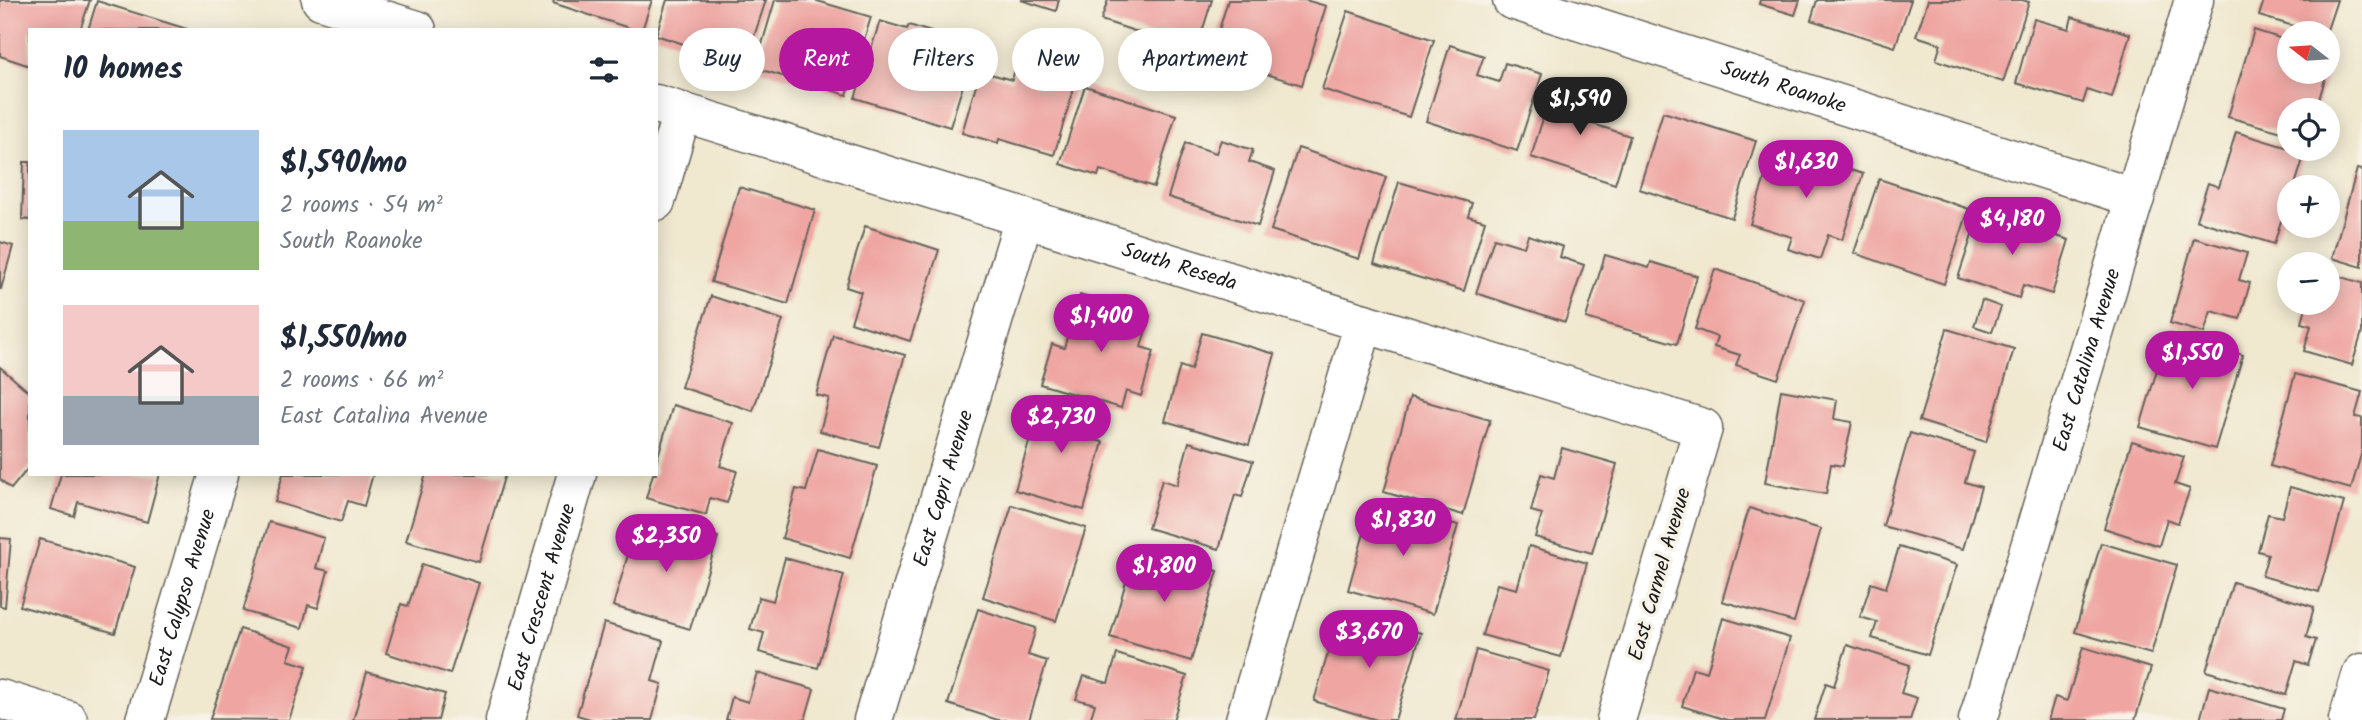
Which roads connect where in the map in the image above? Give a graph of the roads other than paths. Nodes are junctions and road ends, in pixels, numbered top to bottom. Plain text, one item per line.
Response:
1 (321, 0) edge
2 (1512, 0) edge
3 (2194, 0) edge
4 (355, 21) edge
5 (403, 28) edge
6 (669, 108) edge
7 (658, 187) edge
8 (2134, 198) junction
9 (1024, 218) junction
10 (1364, 323) junction
11 (1703, 428) joint
12 (218, 476) edge
13 (576, 476) edge
14 (2362, 673) edge
15 (0, 699) edge
16 (68, 720) edge
17 (145, 720) edge
18 (505, 720) edge
19 (873, 720) edge
20 (1245, 720) edge
21 (1616, 720) edge
22 (1978, 720) edge
23 (2348, 720) edge

1 - 4 street
2 - 8 street, South Roanoke
3 - 8 street, East Catalina Avenue
4 - 5 street
6 - 7 street
6 - 9 street, South Reseda
8 - 22 street, East Catalina Avenue
9 - 10 street, South Reseda
9 - 19 street, East Capri Avenue
10 - 11 street, South Reseda
10 - 20 street
11 - 21 street, East Carmel Avenue
12 - 17 street, East Calypso Avenue
13 - 18 street, East Crescent Avenue
14 - 23 street
15 - 16 street

